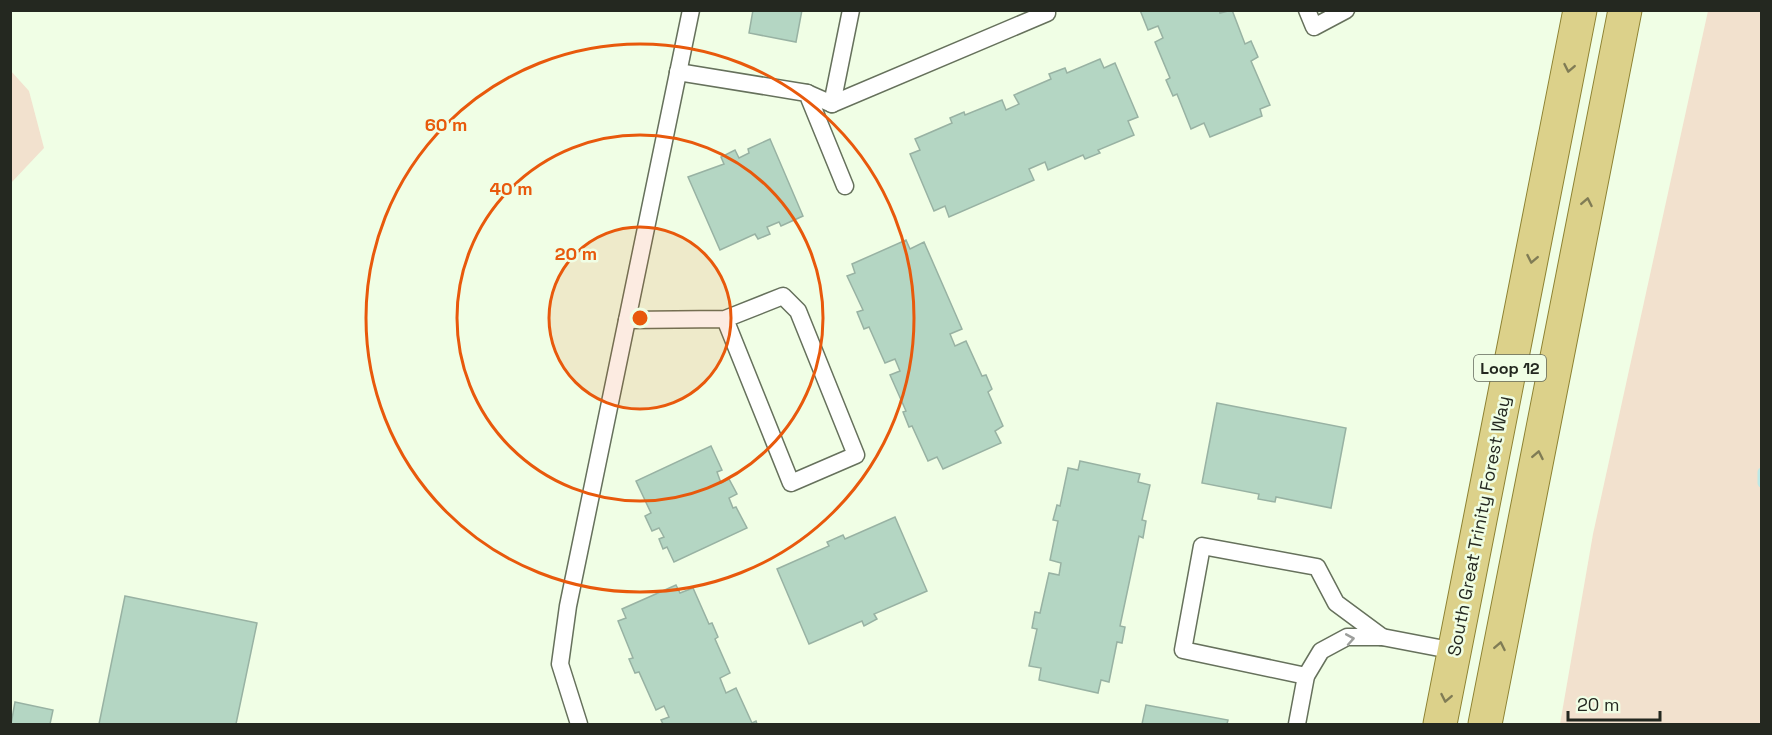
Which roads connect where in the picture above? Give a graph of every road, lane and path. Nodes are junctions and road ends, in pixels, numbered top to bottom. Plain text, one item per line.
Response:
1 (691, 10) edge
2 (851, 10) edge
3 (1046, 10) edge
4 (1308, 10) edge
5 (1346, 10) edge
6 (1580, 10) edge
7 (1625, 10) edge
8 (678, 72) junction
9 (807, 93) junction
10 (832, 104) junction
11 (845, 186) dead end
12 (627, 320) junction
13 (725, 320) junction
14 (1382, 637) junction
15 (1455, 651) junction
16 (1306, 676) junction
17 (579, 724) edge
18 (1298, 724) edge
19 (1440, 724) edge
20 (1485, 724) edge

1 - 8 lane
2 - 10 lane
3 - 10 lane
4 - 5 lane
6 -> 15 main road, South Great Trinity Forest Way / Loop 12
20 -> 7 main road, Loop 12
8 - 9 lane
8 - 12 lane
9 - 10 lane
9 - 11 lane
12 - 13 lane
12 - 17 lane
13 - 13 lane
14 - 15 lane
16 -> 14 lane
14 - 16 lane
15 -> 19 main road, South Great Trinity Forest Way / Loop 12
16 - 18 lane

